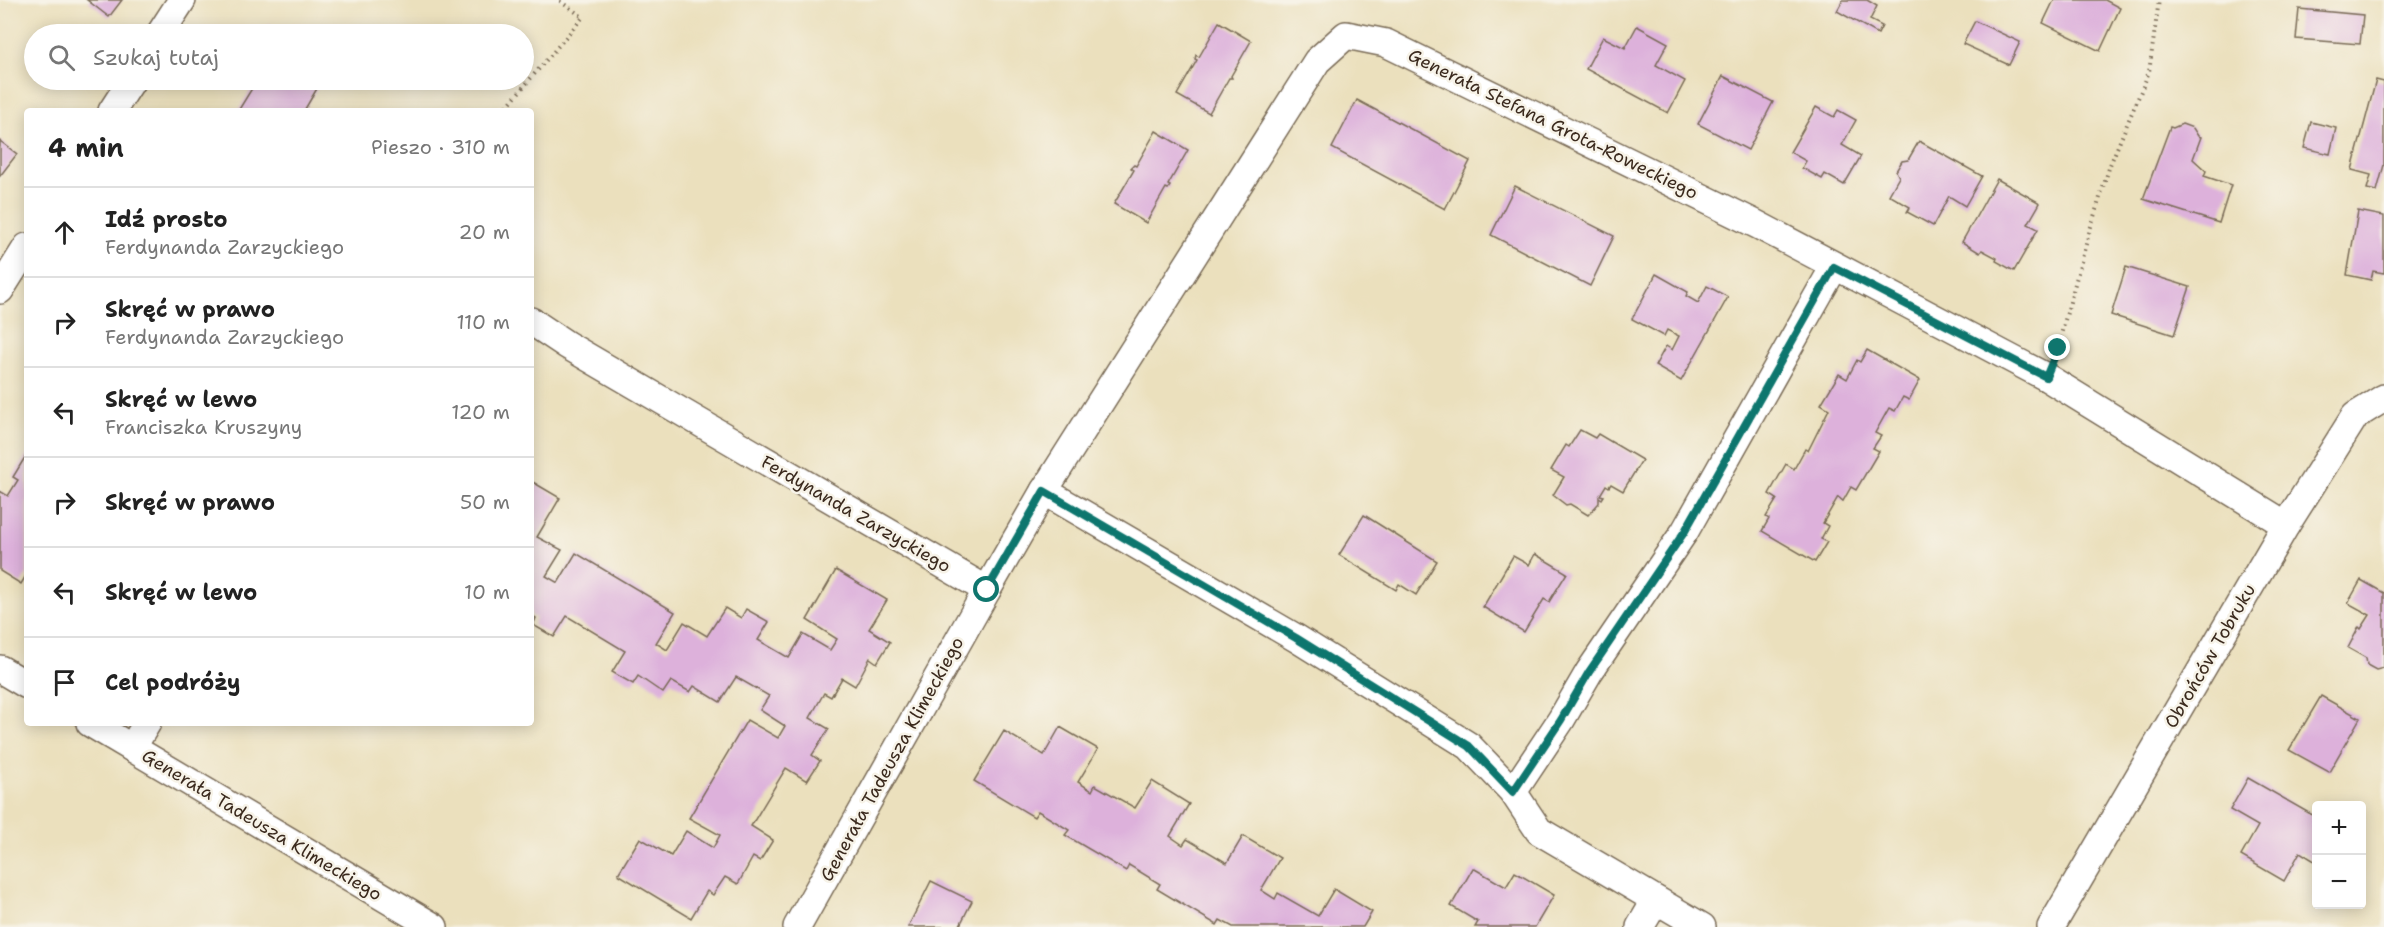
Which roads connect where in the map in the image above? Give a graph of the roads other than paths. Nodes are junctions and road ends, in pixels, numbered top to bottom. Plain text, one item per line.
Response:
1 (182, 0) edge
2 (166, 24) edge
3 (126, 90) edge
4 (114, 108) edge
5 (24, 252) edge
6 (1834, 267) junction
7 (0, 290) edge
8 (534, 323) edge
9 (2384, 398) edge
10 (1044, 491) junction
11 (2286, 525) junction
12 (987, 590) junction
13 (0, 669) edge
14 (24, 683) edge
15 (95, 726) edge
16 (145, 726) edge
17 (132, 748) junction
18 (1513, 792) junction
19 (1656, 900) junction
20 (434, 927) edge
21 (797, 927) edge
22 (1640, 927) edge
23 (1702, 927) edge
24 (2051, 927) edge

1 - 2 street
3 - 4 street
5 - 7 street
6 - 10 street, Generała Stefana Grota-Roweckiego
6 - 11 street, Generała Stefana Grota-Roweckiego
6 - 18 street
8 - 12 street, Ferdynanda Zarzyckiego
9 - 11 street, Obrońców Tobruku
10 - 12 street
10 - 18 street
11 - 24 street, Obrońców Tobruku
12 - 21 street, Generała Tadeusza Klimeckiego
13 - 14 street
15 - 17 street, Generała Tadeusza Klimeckiego
16 - 17 street
17 - 20 street, Generała Tadeusza Klimeckiego
18 - 19 street
19 - 22 street
19 - 23 street

